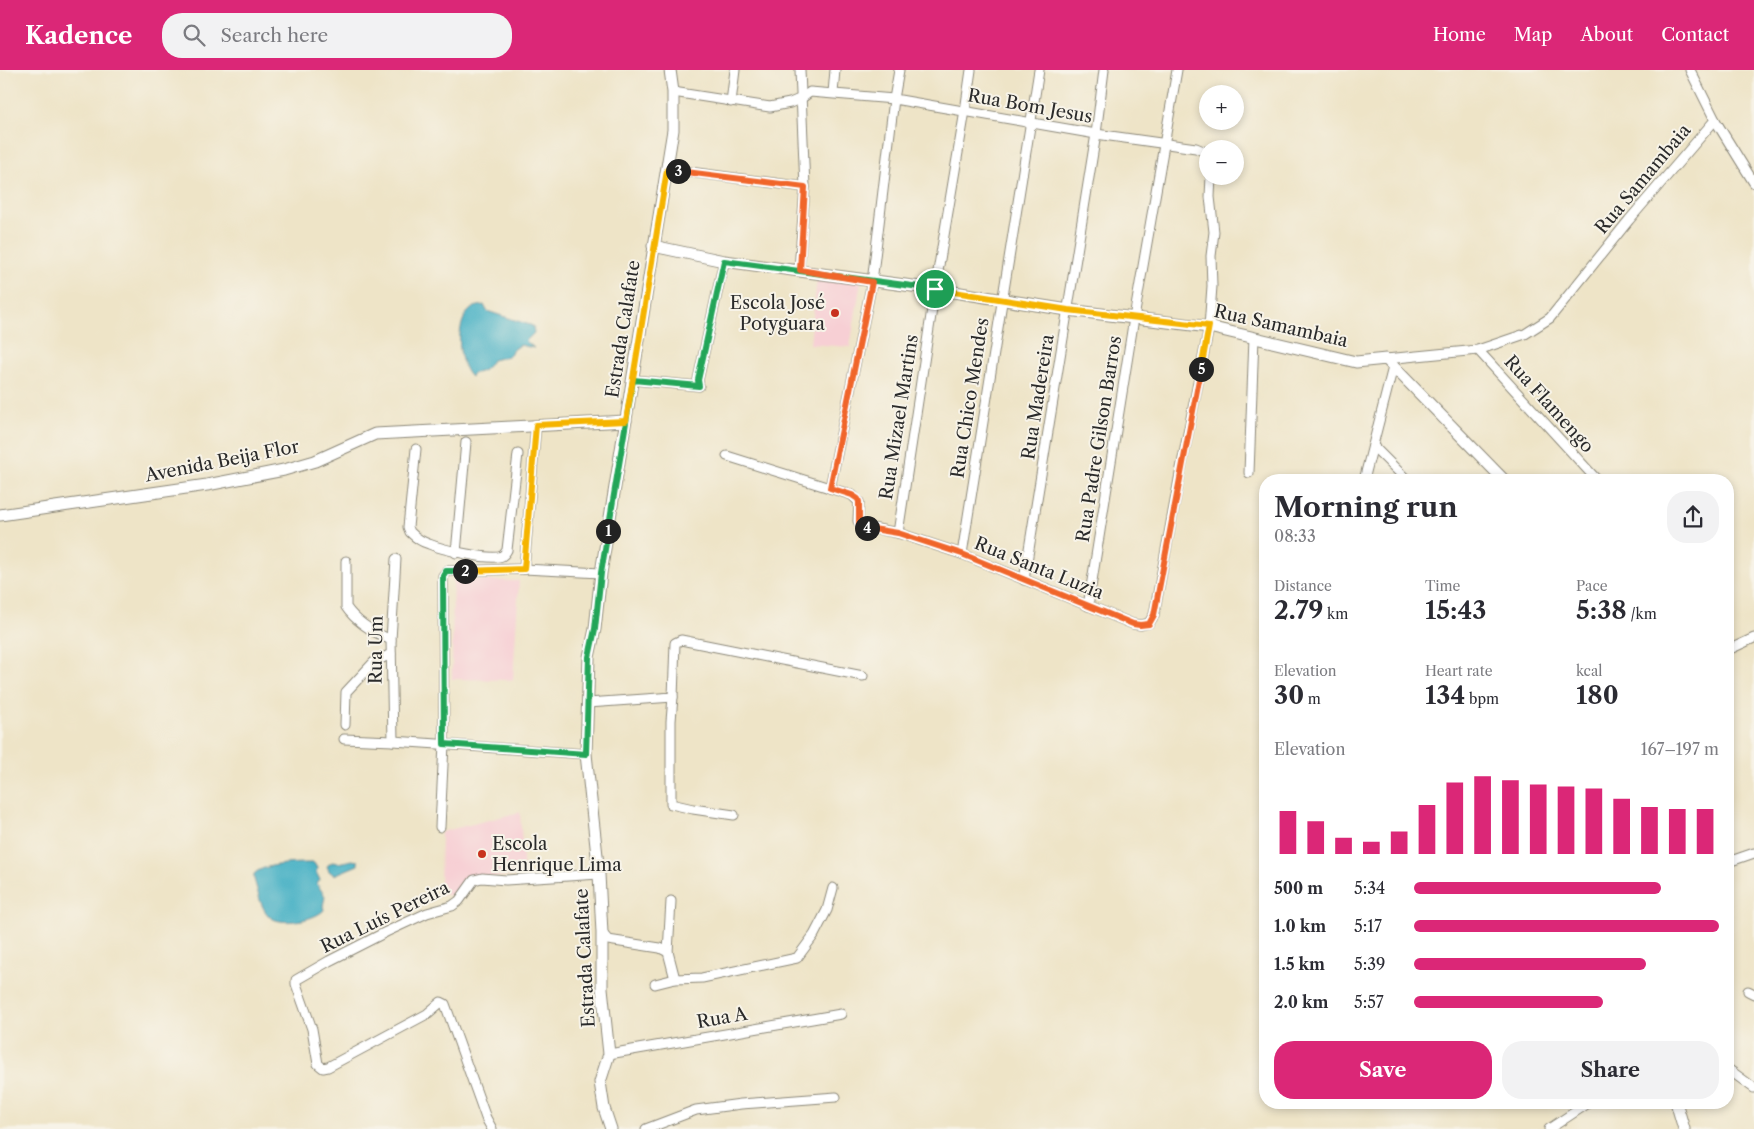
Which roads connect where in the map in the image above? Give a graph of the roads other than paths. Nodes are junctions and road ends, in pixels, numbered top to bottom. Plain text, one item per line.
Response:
1 (670, 70) edge
2 (735, 70) edge
3 (800, 70) edge
4 (835, 70) edge
5 (899, 70) edge
6 (971, 70) edge
7 (1039, 70) edge
8 (1104, 70) edge
9 (1177, 70) edge
10 (1694, 72) edge
11 (673, 92) junction
12 (833, 93) junction
13 (802, 98) junction
14 (894, 99) junction
15 (731, 102) junction
16 (965, 111) junction
17 (1715, 120) junction
18 (1031, 122) junction
19 (1096, 134) junction
20 (1164, 144) junction
21 (1199, 151) edge
22 (667, 170) junction
23 (1754, 183) edge
24 (1211, 185) edge
25 (805, 187) junction
26 (653, 246) junction
27 (724, 261) junction
28 (800, 270) junction
29 (872, 282) junction
30 (935, 289) junction
31 (1002, 300) junction
32 (1068, 310) junction
33 (1134, 318) junction
34 (1209, 326) junction
35 (1254, 337) junction
36 (1478, 350) junction
37 (1390, 363) junction
38 (633, 380) junction
39 (626, 421) junction
40 (536, 425) junction
41 (466, 442) dead end
42 (1373, 446) junction
43 (416, 449) dead end
44 (518, 454) dead end
45 (727, 456) dead end
46 (1249, 473) dead end
47 (1366, 474) edge
48 (1401, 474) edge
49 (1498, 474) edge
50 (1592, 474) edge
51 (830, 488) junction
52 (512, 503) junction
53 (529, 505) junction
54 (0, 515) edge
55 (898, 533) junction
56 (456, 552) junction
57 (962, 554) junction
58 (396, 559) dead end
59 (346, 561) dead end
60 (524, 569) junction
61 (601, 573) junction
62 (1024, 580) junction
63 (1088, 606) junction
64 (1754, 638) edge
65 (391, 640) junction
66 (1734, 647) edge
67 (391, 654) junction
68 (863, 676) dead end
69 (673, 697) junction
70 (588, 702) junction
71 (345, 725) dead end
72 (344, 739) dead end
73 (393, 741) junction
74 (444, 744) junction
75 (586, 754) junction
76 (734, 815) dead end
77 (440, 827) dead end
78 (1754, 853) edge
79 (1734, 860) edge
80 (599, 874) junction
81 (833, 888) dead end
82 (671, 901) dead end
83 (602, 933) junction
84 (668, 952) junction
85 (675, 979) junction
86 (655, 984) dead end
87 (842, 1014) dead end
88 (609, 1054) junction
89 (1734, 1073) edge
90 (1754, 1088) edge
91 (836, 1097) dead end
92 (1579, 1109) edge
93 (1678, 1109) edge
94 (492, 1129) edge
95 (611, 1129) edge
96 (646, 1129) edge
97 (1549, 1129) edge
98 (1684, 1129) edge

1 - 11 street, Estrada Calafate
2 - 15 street
3 - 13 street
4 - 12 street
5 - 14 street
6 - 16 street, Rua Mizael Martins
7 - 18 street, Rua Chico Mendes
8 - 19 street, Rua Madereira
9 - 20 street, Rua Padre Gilson Barros
10 - 17 street
11 - 15 street, Rua Bom Jesus
11 - 22 street, Estrada Calafate
12 - 13 street, Rua Bom Jesus
12 - 14 street, Rua Bom Jesus
13 - 15 street, Rua Bom Jesus
13 - 25 street
14 - 16 street, Rua Bom Jesus
14 - 29 street
16 - 18 street, Rua Bom Jesus
16 - 30 street, Rua Mizael Martins
17 - 23 street
17 - 36 street, Rua Samambaia
18 - 19 street, Rua Bom Jesus
18 - 31 street, Rua Chico Mendes
19 - 20 street, Rua Bom Jesus
19 - 32 street, Rua Madereira
20 - 21 street, Rua Bom Jesus
20 - 33 street, Rua Padre Gilson Barros
22 - 25 street
22 - 26 street, Estrada Calafate
24 - 34 street
25 - 28 street
26 - 27 street, Rua Samambaia
26 - 38 street, Estrada Calafate
27 - 28 street, Rua Samambaia
27 - 38 street
28 - 29 street, Rua Samambaia
29 - 30 street, Rua Samambaia
29 - 51 street
30 - 31 street, Rua Samambaia
30 - 55 street, Rua Mizael Martins
31 - 32 street, Rua Samambaia
31 - 57 street, Rua Chico Mendes
32 - 33 street, Rua Samambaia
32 - 62 street, Rua Madereira
33 - 34 street, Rua Samambaia
33 - 63 street, Rua Padre Gilson Barros
34 - 35 street, Rua Samambaia
34 - 63 street, Rua Santa Luzia
35 - 37 street, Rua Samambaia
35 - 46 street
36 - 37 street, Rua Samambaia
36 - 50 street, Rua Flamengo
37 - 42 street
37 - 49 street
38 - 39 street, Estrada Calafate
39 - 40 street, Avenida Beija Flor
39 - 61 street, Estrada Calafate
40 - 53 street
40 - 54 street, Avenida Beija Flor
41 - 56 street
42 - 47 street
42 - 48 street
43 - 56 street
44 - 52 street
45 - 51 street, Rua Santa Luzia
51 - 55 street, Rua Santa Luzia
52 - 53 street
52 - 56 street
53 - 60 street
55 - 57 street, Rua Santa Luzia
57 - 62 street, Rua Santa Luzia
58 - 65 street, Rua Um
59 - 65 street
60 - 61 street
60 - 74 street
61 - 70 street, Estrada Calafate
62 - 63 street, Rua Santa Luzia
64 - 66 street
65 - 67 street, Rua Um
67 - 71 street
67 - 73 street, Rua Um
68 - 69 street
69 - 70 street
69 - 76 street
70 - 75 street, Estrada Calafate
72 - 73 street
73 - 74 street
74 - 75 street
74 - 77 street
75 - 80 street, Estrada Calafate
78 - 79 street
80 - 83 street, Estrada Calafate
80 - 94 street, Rua Luís Pereira
81 - 85 street
82 - 84 street
83 - 84 street
83 - 88 street, Estrada Calafate
84 - 85 street
85 - 86 street
87 - 88 street, Rua A
88 - 95 street, Estrada Calafate
89 - 90 street
91 - 96 street
92 - 97 street
93 - 98 street

